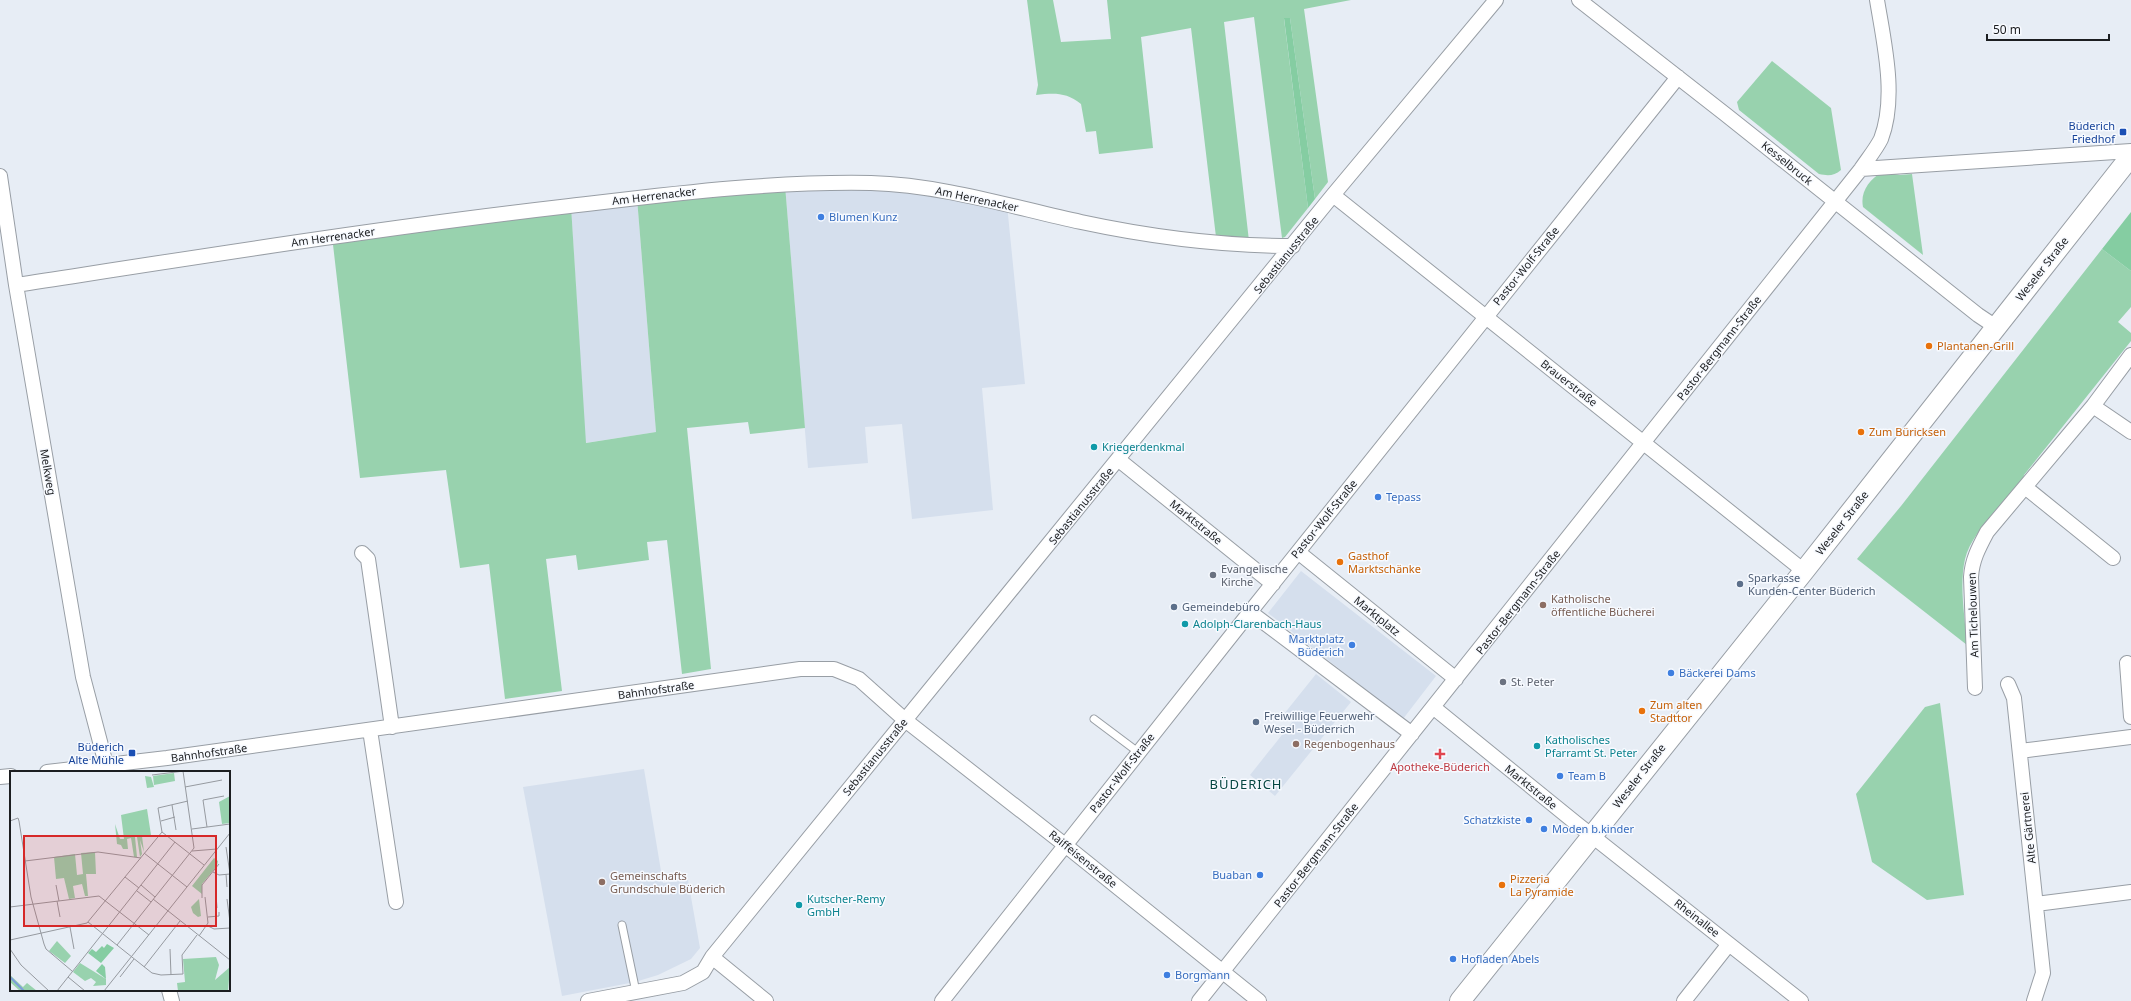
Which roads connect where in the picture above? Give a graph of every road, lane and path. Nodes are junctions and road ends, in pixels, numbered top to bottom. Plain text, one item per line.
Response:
1 (1496, 0) edge
2 (1578, 0) edge
3 (1877, 0) edge
4 (1678, 77) junction
5 (2131, 151) edge
6 (2131, 156) edge
7 (1861, 170) junction
8 (0, 176) edge
9 (1333, 196) junction
10 (1835, 201) junction
11 (1293, 246) junction
12 (16, 285) junction
13 (1486, 317) junction
14 (1996, 327) junction
15 (2131, 355) edge
16 (2093, 406) junction
17 (2131, 432) edge
18 (1645, 442) junction
19 (1119, 460) junction
20 (2025, 487) junction
21 (1298, 552) junction
22 (362, 553) dead end
23 (2113, 558) dead end
24 (1804, 571) junction
25 (1273, 584) junction
26 (1250, 612) junction
27 (2127, 663) dead end
28 (1456, 679) junction
29 (2008, 684) dead end
30 (1975, 688) dead end
31 (1433, 707) junction
32 (2131, 717) edge
33 (1094, 719) dead end
34 (905, 720) junction
35 (392, 727) junction
36 (370, 730) junction
37 (1412, 734) junction
38 (2131, 737) edge
39 (2020, 751) junction
40 (1138, 752) junction
41 (107, 769) edge
42 (67, 771) edge
43 (10, 776) edge
44 (0, 777) edge
45 (1592, 836) junction
46 (1065, 845) junction
47 (2131, 892) edge
48 (396, 902) dead end
49 (2036, 904) junction
50 (622, 925) dead end
51 (1729, 944) junction
52 (712, 957) junction
53 (1223, 972) junction
54 (169, 991) edge
55 (636, 992) junction
56 (2035, 1000) edge
57 (172, 1001) edge
58 (588, 1001) edge
59 (766, 1001) edge
60 (942, 1001) edge
61 (1199, 1001) edge
62 (1259, 1001) edge
63 (1460, 1001) edge
64 (1684, 1001) edge
65 (1801, 1001) edge

1 - 9 street, Sebastianusstraße
2 - 4 street, Kesselbruck
3 - 7 street, Pastor-Bergmann-Straße
4 - 10 street, Kesselbruck
4 - 13 street, Pastor-Wolf-Straße
5 - 7 street
6 - 14 street, Weseler Straße
7 - 10 street, Pastor-Bergmann-Straße
8 - 12 street, Melkweg
9 - 11 street, Sebastianusstraße
9 - 13 street, Brauerstraße
10 - 14 street, Kesselbruck
10 - 18 street, Pastor-Bergmann-Straße
11 - 12 street, Am Herrenacker
11 - 19 street, Sebastianusstraße
12 - 41 street, Melkweg
13 - 18 street, Brauerstraße
13 - 21 street, Pastor-Wolf-Straße
14 - 24 street, Weseler Straße
15 - 16 street, Am Tichelouwen
16 - 17 street
16 - 20 street, Am Tichelouwen
18 - 24 street, Brauerstraße
18 - 28 street, Pastor-Bergmann-Straße
19 - 25 street, Marktstraße
19 - 34 street, Sebastianusstraße
20 - 23 street
20 - 30 street, Am Tichelouwen
21 - 25 street, Pastor-Wolf-Straße
21 - 28 street, Marktplatz
22 - 35 street
24 - 45 street, Weseler Straße
25 - 26 street, Pastor-Wolf-Straße
26 - 37 street
26 - 40 street, Pastor-Wolf-Straße
27 - 32 street
28 - 31 street, Pastor-Bergmann-Straße
29 - 39 street, Alte Gärtnerei
31 - 37 street, Pastor-Bergmann-Straße
31 - 45 street, Marktstraße
33 - 40 lane
34 - 35 street, Bahnhofstraße
34 - 46 street, Raiffeisenstraße
34 - 52 street, Sebastianusstraße
35 - 36 street, Bahnhofstraße
36 - 41 street, Bahnhofstraße
36 - 48 street
37 - 53 street, Pastor-Bergmann-Straße
38 - 39 street
39 - 49 street, Alte Gärtnerei
40 - 46 street, Pastor-Wolf-Straße
41 - 42 street, Bahnhofstraße
43 - 44 street
45 - 51 street, Rheinallee
45 - 63 street, Weseler Straße
46 - 53 street, Raiffeisenstraße
46 - 60 street, Pastor-Wolf-Straße
47 - 49 street
49 - 56 street, Alte Gärtnerei
50 - 55 lane
51 - 64 street
51 - 65 street, Rheinallee
52 - 55 street, Sebastianusstraße
52 - 59 street
53 - 61 street, Pastor-Bergmann-Straße
53 - 62 street, Raiffeisenstraße
54 - 57 street
55 - 58 street, Sebastianusstraße

